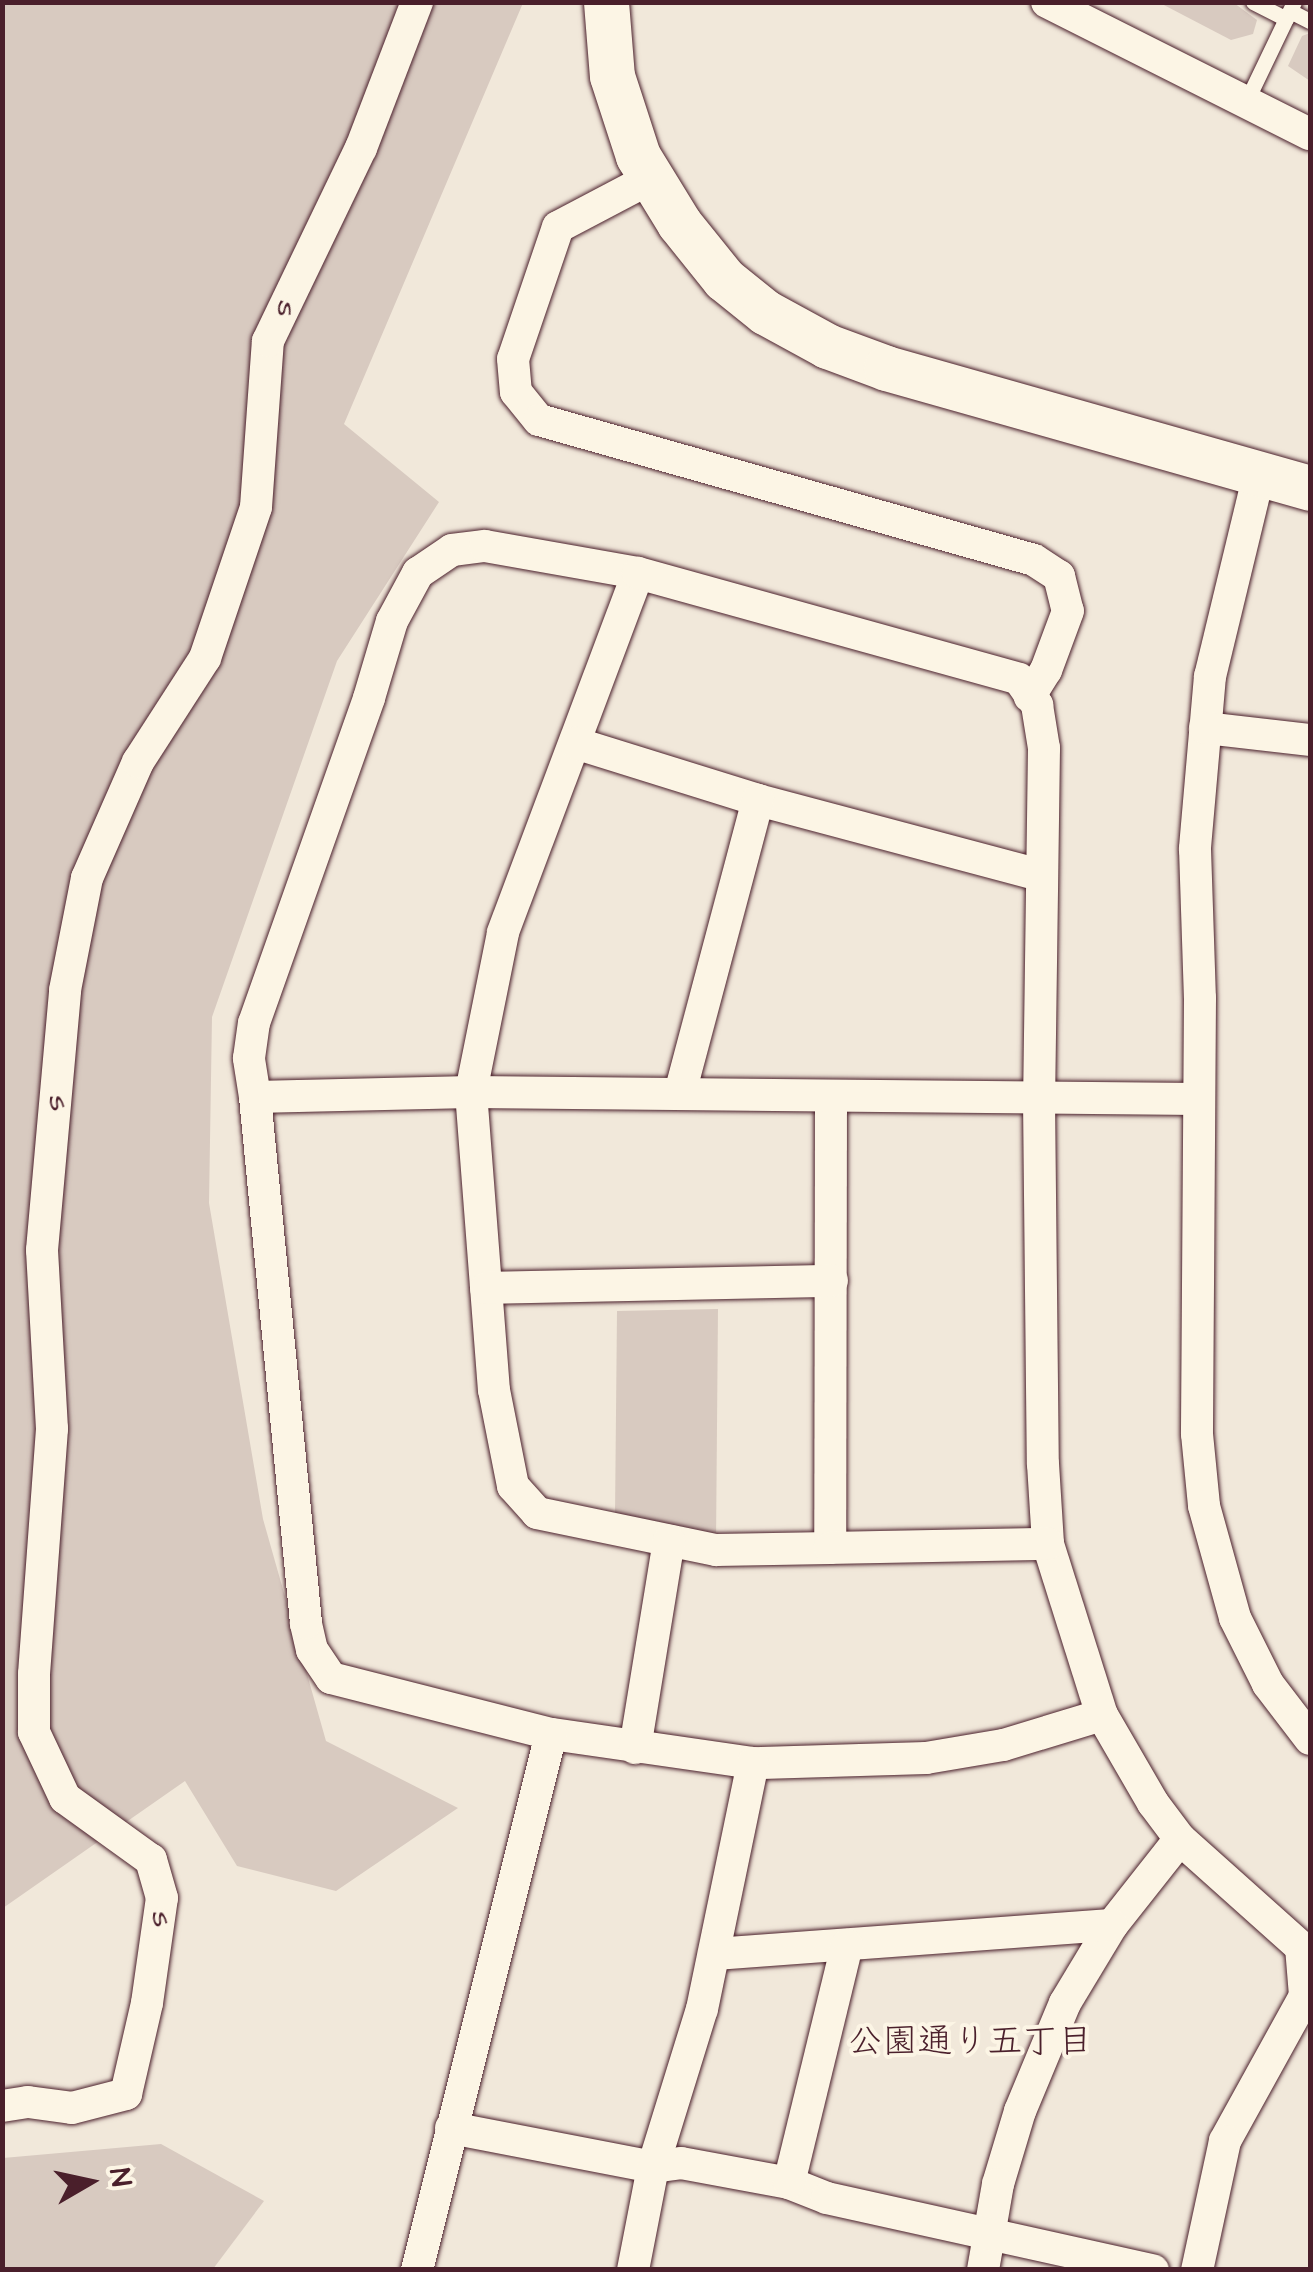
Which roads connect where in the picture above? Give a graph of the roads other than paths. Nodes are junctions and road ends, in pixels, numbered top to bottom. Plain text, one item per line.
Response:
1 (418, 2) edge
2 (606, 2) edge
3 (1047, 2) edge
4 (1253, 2) edge
5 (1290, 11) edge
6 (1104, 15) edge
7 (1310, 21) edge
8 (1246, 102) junction
9 (1310, 134) edge
10 (652, 178) junction
11 (1258, 474) junction
12 (1310, 488) edge
13 (638, 573) junction
14 (1030, 696) junction
15 (1205, 728) junction
16 (1310, 740) edge
17 (576, 743) junction
18 (758, 800) junction
19 (1040, 876) junction
20 (471, 1092) junction
21 (680, 1093) junction
22 (255, 1097) junction
23 (831, 1097) junction
24 (1038, 1099) junction
25 (1198, 1099) junction
26 (832, 1281) junction
27 (486, 1288) junction
28 (670, 1541) junction
29 (1048, 1544) junction
30 (830, 1548) junction
31 (1102, 1715) junction
32 (551, 1734) junction
33 (1310, 1739) edge
34 (635, 1748) junction
35 (753, 1762) junction
36 (1180, 1839) junction
37 (1112, 1926) junction
38 (847, 1945) junction
39 (714, 1954) junction
40 (2, 2106) edge
41 (450, 2128) junction
42 (653, 2167) junction
43 (789, 2183) junction
44 (987, 2235) junction
45 (417, 2270) edge
46 (633, 2270) edge
47 (983, 2270) edge
48 (1153, 2270) edge
49 (1197, 2270) edge

1 - 40 street, s
2 - 10 street
3 - 6 street
4 - 5 lane
5 - 7 lane
5 - 8 lane
6 - 8 street
8 - 9 street
10 - 11 street
10 - 14 street
11 - 12 street
11 - 15 street
13 - 14 street
13 - 17 street
13 - 22 street
14 - 19 street
15 - 16 street
15 - 25 street
17 - 18 street
17 - 20 street
18 - 19 street
18 - 21 street
19 - 24 street
20 - 21 street
20 - 22 street
20 - 27 street
21 - 23 street
22 - 32 street
23 - 24 street
23 - 26 street
24 - 25 street
24 - 29 street
25 - 33 street
26 - 27 street
26 - 30 street
27 - 28 street
28 - 30 street
28 - 34 street
29 - 30 street
29 - 31 street
31 - 35 street
31 - 36 street
32 - 34 street
32 - 41 street
34 - 35 street
35 - 39 street
36 - 37 street
36 - 49 street
37 - 38 street
37 - 44 street
38 - 39 street
38 - 43 street
39 - 42 street
41 - 42 street
41 - 45 street
42 - 43 street
42 - 46 street
43 - 44 street
44 - 47 street
44 - 48 street

